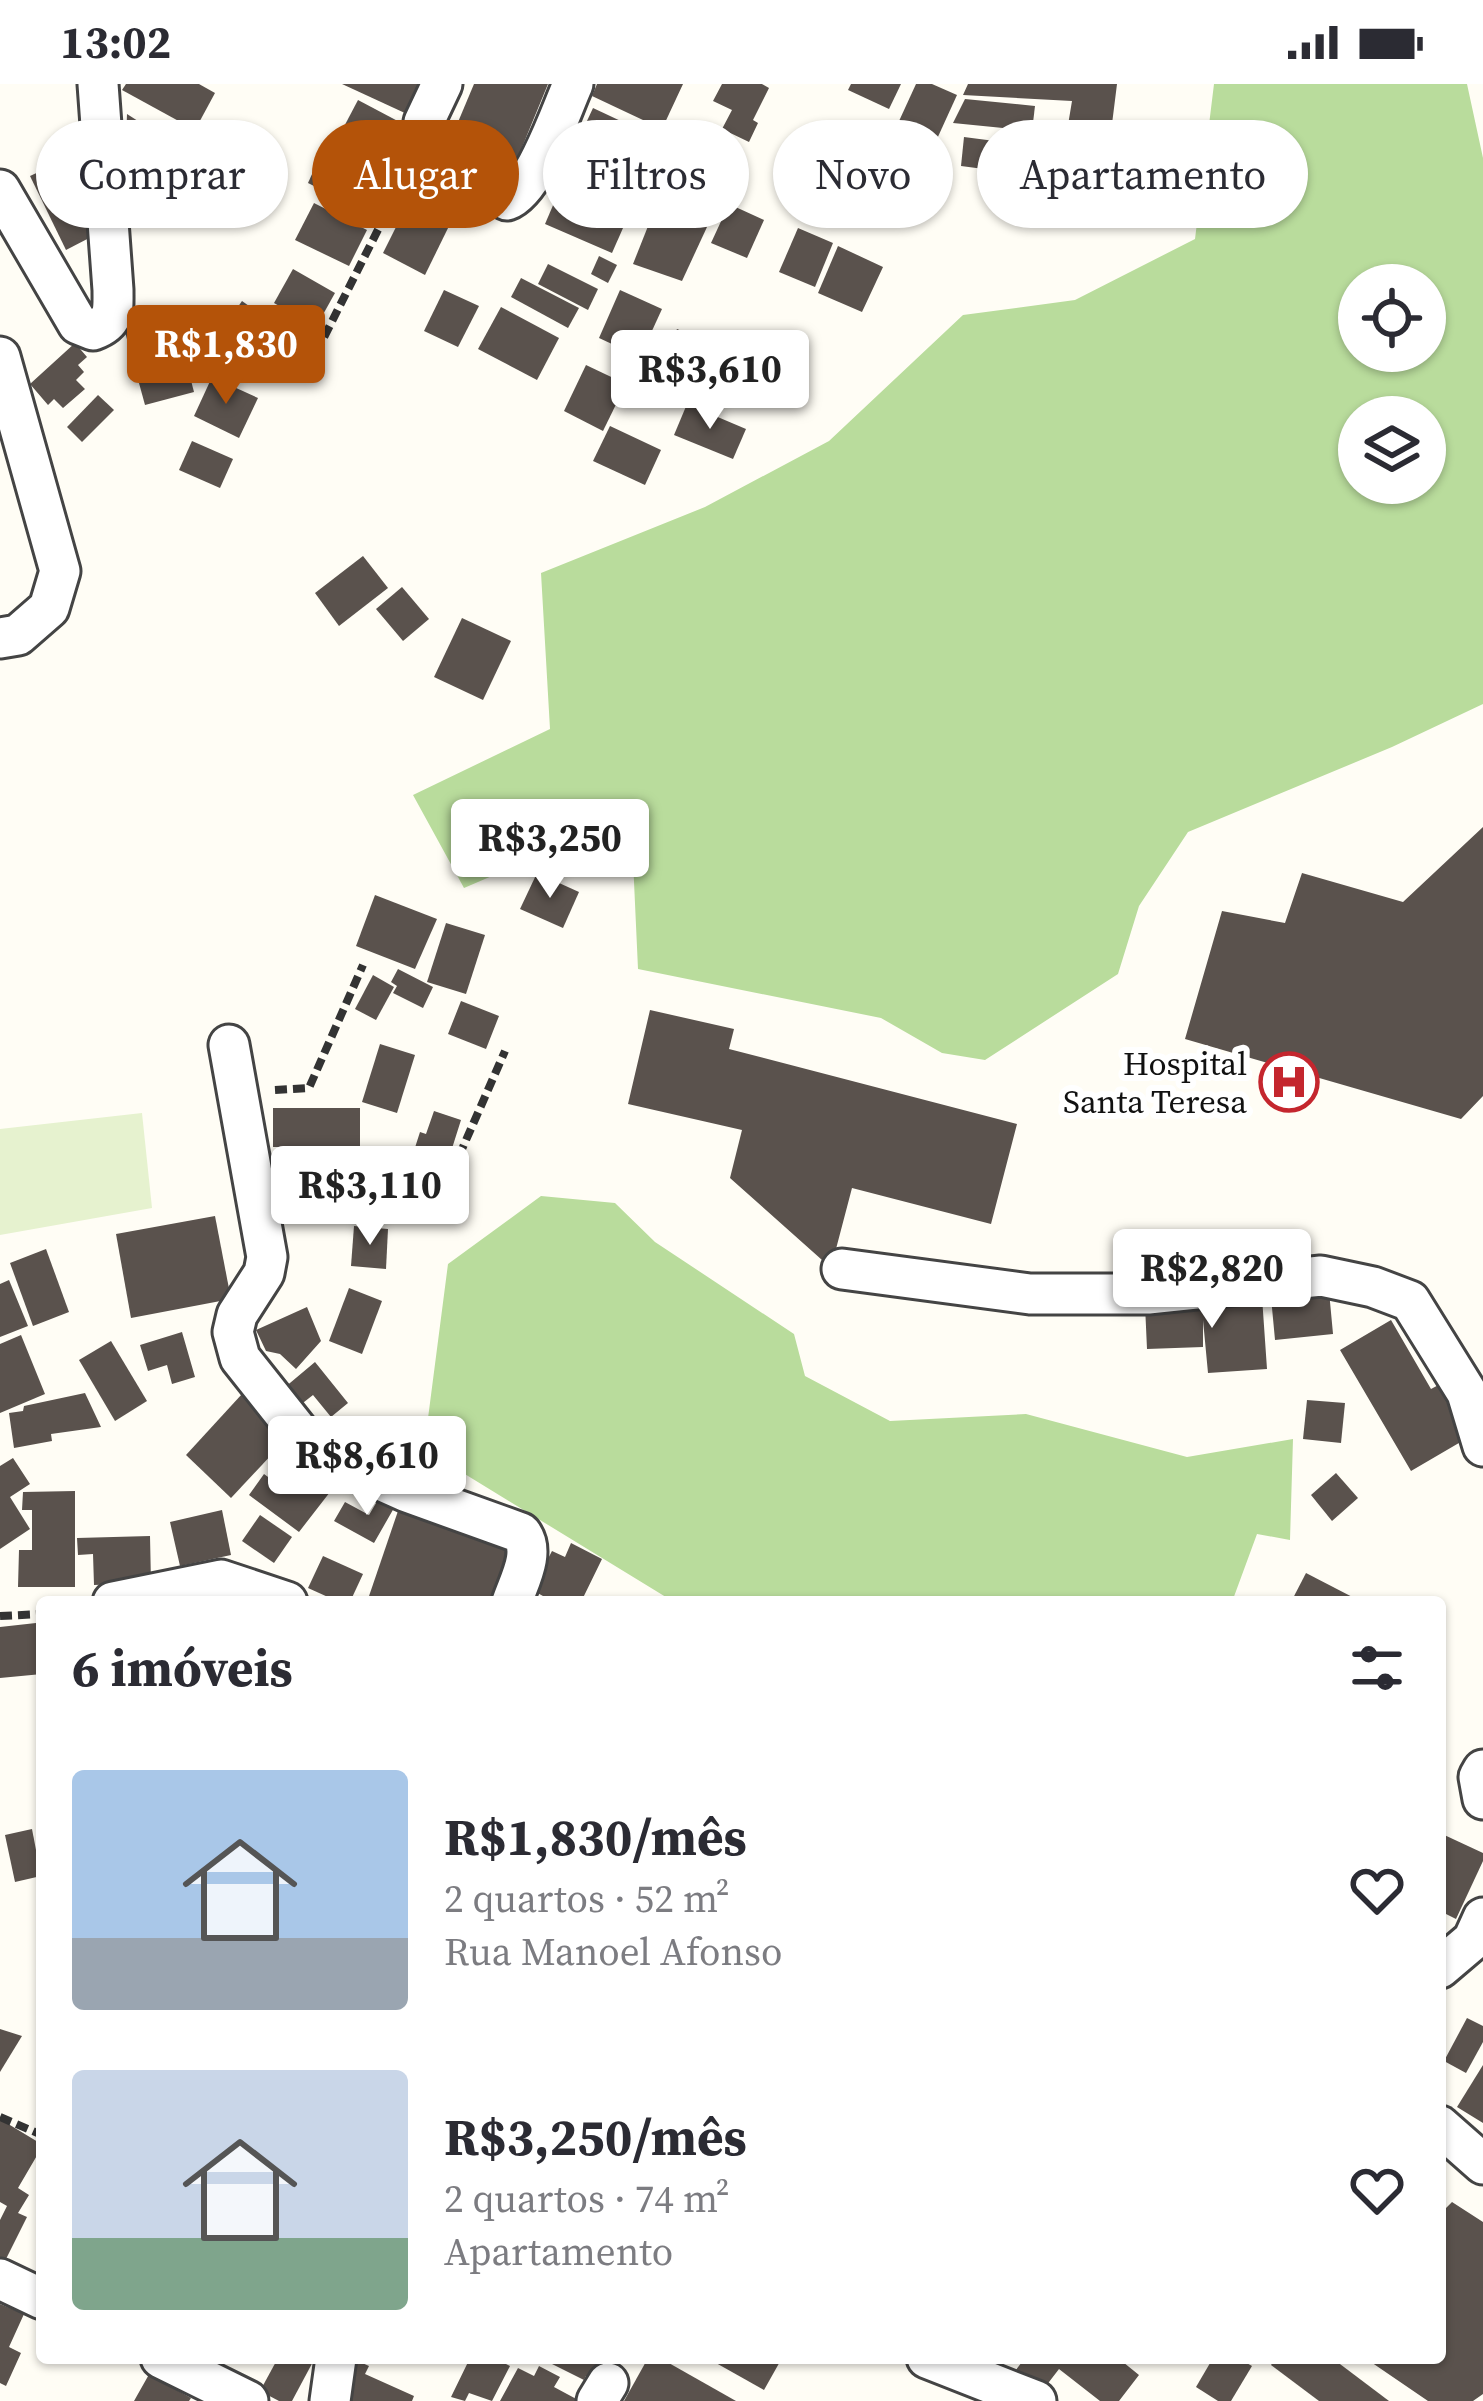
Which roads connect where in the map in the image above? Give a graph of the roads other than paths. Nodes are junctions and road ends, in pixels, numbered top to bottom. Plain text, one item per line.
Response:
1 (98, 84) edge
2 (442, 84) edge
3 (573, 84) edge
4 (0, 190) edge
5 (0, 357) edge
6 (0, 638) edge
7 (229, 1045) dead end
8 (842, 1269) dead end
9 (1483, 1446) edge
10 (142, 1596) edge
11 (269, 1596) edge
12 (514, 1596) edge
13 (1483, 1770) edge
14 (1483, 1799) edge
15 (1483, 1918) edge
16 (1446, 1963) edge
17 (1446, 2131) edge
18 (1483, 2164) edge
19 (0, 2278) edge
20 (36, 2296) edge
21 (173, 2364) edge
22 (335, 2364) edge
23 (941, 2364) edge
24 (248, 2401) edge
25 (331, 2401) edge
26 (1036, 2401) edge

1 - 4 street
2 - 3 street
5 - 6 street
7 - 12 street
8 - 9 street
10 - 11 street
13 - 14 street
15 - 16 street
17 - 18 street
19 - 20 street
21 - 24 street
22 - 25 street
23 - 26 street

